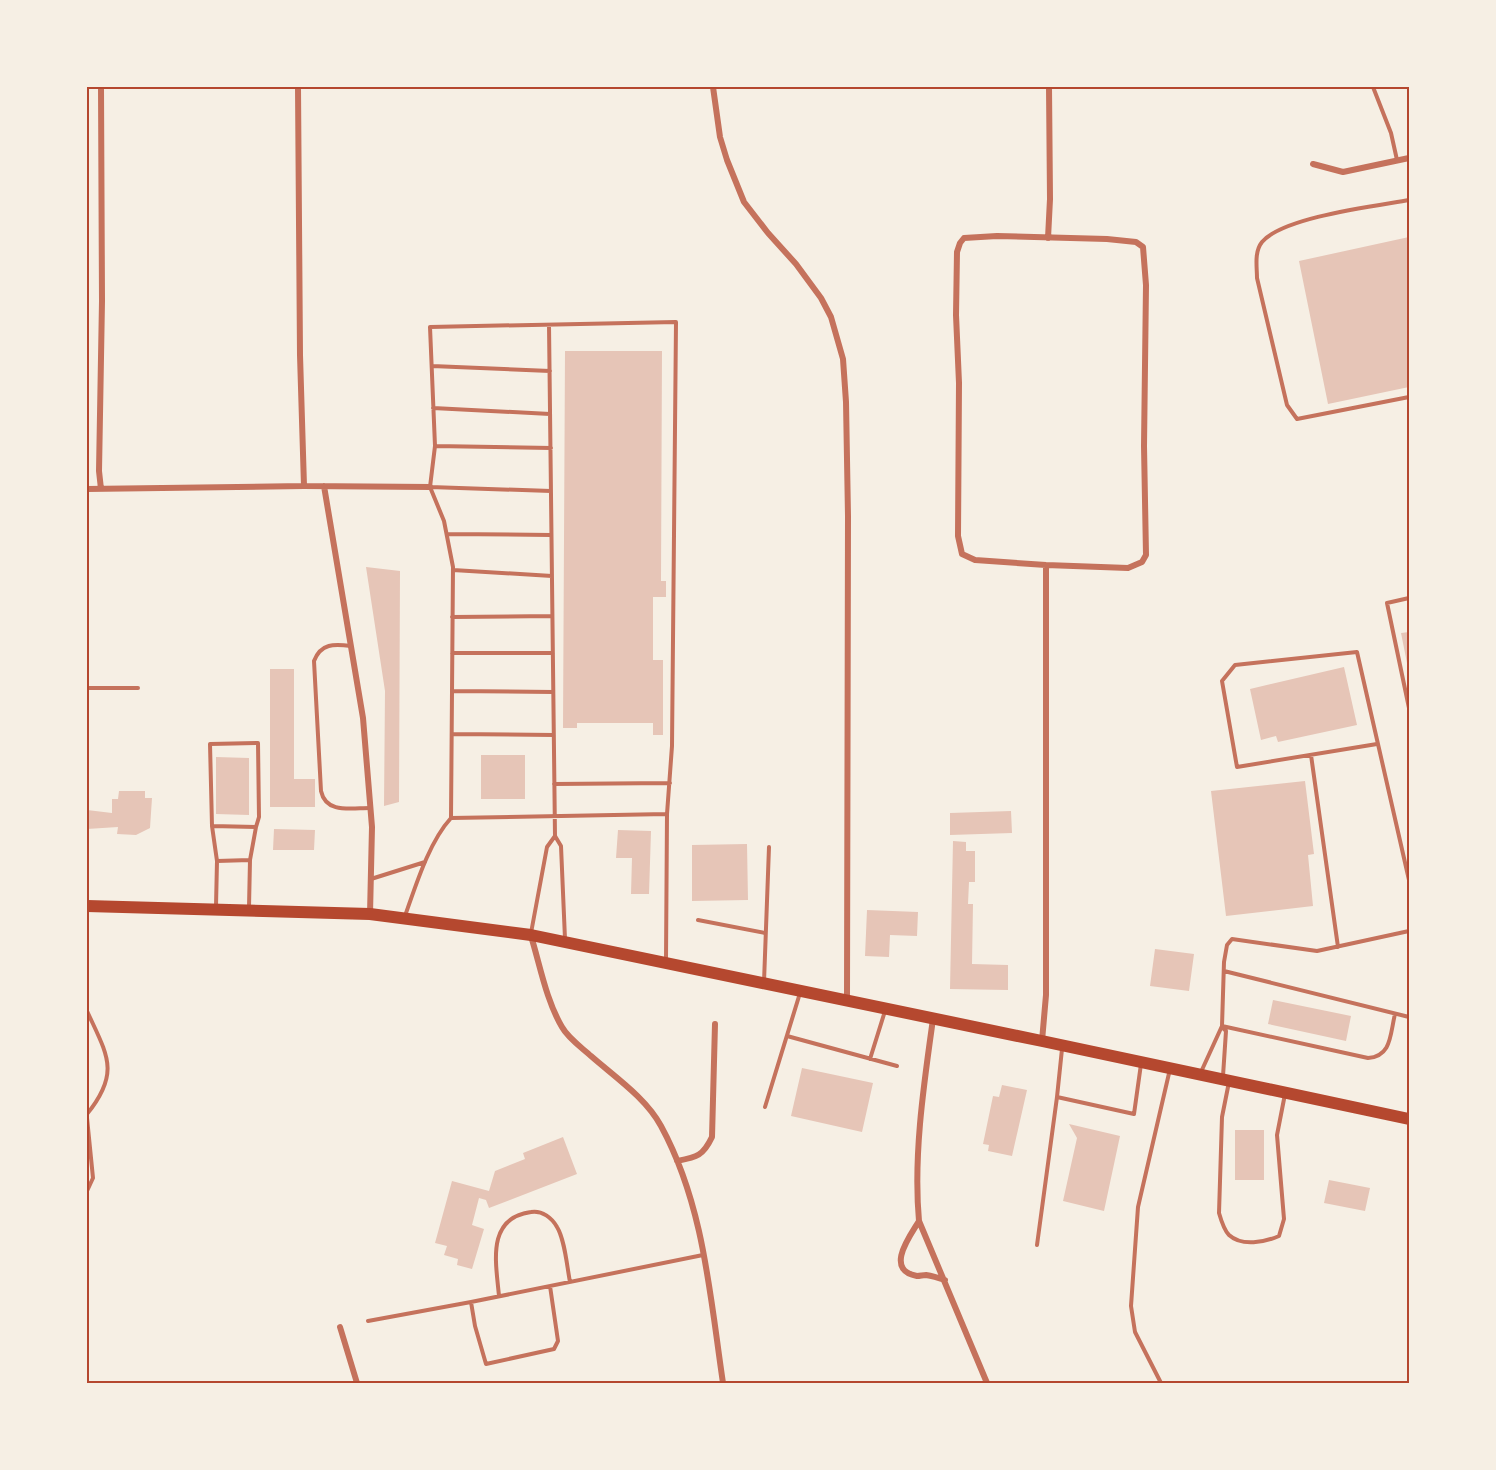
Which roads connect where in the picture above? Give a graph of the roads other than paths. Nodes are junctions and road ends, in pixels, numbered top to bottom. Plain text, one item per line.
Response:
1 (101, 87) edge
2 (298, 87) edge
3 (713, 87) edge
4 (1049, 87) edge
5 (1373, 87) edge
6 (1409, 158) edge
7 (1397, 160) junction
8 (1313, 164) dead end
9 (1409, 200) edge
10 (1048, 238) junction
11 (549, 325) junction
12 (432, 366) junction
13 (550, 371) junction
14 (1409, 397) edge
15 (433, 408) junction
16 (550, 414) junction
17 (435, 446) junction
18 (551, 448) junction
19 (304, 486) junction
20 (324, 486) junction
21 (430, 487) junction
22 (87, 489) edge
23 (101, 489) junction
24 (551, 491) junction
25 (447, 534) junction
26 (551, 535) junction
27 (1046, 565) junction
28 (453, 570) junction
29 (552, 576) junction
30 (1409, 598) edge
31 (552, 616) junction
32 (452, 617) junction
33 (351, 646) junction
34 (452, 653) junction
35 (553, 653) junction
36 (87, 688) edge
37 (138, 688) dead end
38 (452, 691) junction
39 (553, 692) junction
40 (1409, 708) edge
41 (452, 734) junction
42 (554, 735) junction
43 (1377, 744) junction
44 (1311, 754) junction
45 (670, 783) junction
46 (554, 784) junction
47 (370, 808) junction
48 (667, 814) junction
49 (555, 816) junction
50 (451, 818) junction
51 (212, 826) junction
52 (256, 827) junction
53 (555, 836) junction
54 (769, 847) dead end
55 (250, 860) junction
56 (217, 861) junction
57 (426, 862) junction
58 (371, 879) junction
59 (1409, 880) edge
60 (87, 906) edge
61 (216, 910) junction
62 (249, 911) junction
63 (370, 914) junction
64 (404, 919) junction
65 (698, 920) dead end
66 (1409, 931) edge
67 (765, 933) junction
68 (531, 935) junction
69 (565, 942) junction
70 (1338, 947) junction
71 (666, 963) junction
72 (1224, 971) junction
73 (764, 983) junction
74 (801, 990) junction
75 (847, 1000) junction
76 (886, 1008) junction
77 (87, 1011) edge
78 (1395, 1014) junction
79 (1409, 1017) edge
80 (933, 1018) junction
81 (715, 1024) dead end
82 (94, 1026) junction
83 (1222, 1026) junction
84 (87, 1027) edge
85 (787, 1036) junction
86 (1042, 1041) junction
87 (1062, 1045) junction
88 (870, 1059) junction
89 (1141, 1062) junction
90 (897, 1066) dead end
91 (1170, 1068) junction
92 (1199, 1075) junction
93 (1226, 1081) junction
94 (1285, 1093) junction
95 (1057, 1096) junction
96 (765, 1107) dead end
97 (87, 1116) edge
98 (1409, 1119) edge
99 (677, 1161) junction
100 (87, 1191) edge
101 (919, 1221) junction
102 (1037, 1245) dead end
103 (703, 1255) junction
104 (945, 1280) junction
105 (570, 1282) junction
106 (550, 1286) junction
107 (499, 1296) junction
108 (471, 1302) junction
109 (368, 1321) dead end
110 (340, 1327) dead end
111 (357, 1383) edge
112 (723, 1383) edge
113 (987, 1383) edge
114 (1161, 1383) edge

1 - 23 street
2 - 19 street
3 - 75 street
4 - 10 street
5 - 7 lane
6 - 7 street
7 - 8 street
9 - 14 lane
10 - 27 street
10 - 27 street
11 - 12 lane
11 - 13 lane
11 - 45 lane
12 - 13 lane
12 - 15 lane
13 - 16 lane
15 - 16 lane
15 - 17 lane
16 - 18 lane
17 - 18 lane
17 - 21 lane
18 - 24 lane
19 - 20 street
19 - 23 street
20 - 21 street
20 - 33 street
21 - 24 lane
21 - 25 lane
22 - 23 street
24 - 26 lane
25 - 26 lane
25 - 28 lane
26 - 29 lane
27 - 86 street
28 - 29 lane
28 - 32 lane
29 - 31 lane
30 - 40 lane
31 - 32 lane
31 - 35 lane
32 - 34 lane
33 - 47 street
33 - 47 lane
34 - 35 lane
34 - 38 lane
35 - 39 lane
36 - 37 lane
38 - 39 lane
38 - 41 lane
39 - 42 lane
41 - 42 lane
41 - 50 lane
42 - 46 lane
43 - 44 lane
43 - 44 lane
43 - 59 lane
44 - 70 lane
45 - 46 lane
45 - 48 lane
46 - 49 lane
47 - 58 street
48 - 49 lane
48 - 71 lane
49 - 50 lane
49 - 53 lane
50 - 57 lane
51 - 52 lane
51 - 52 lane
51 - 56 lane
52 - 55 lane
53 - 68 lane
53 - 69 lane
54 - 67 lane
55 - 56 lane
55 - 62 lane
56 - 61 lane
57 - 58 lane
57 - 64 lane
58 - 63 street
60 - 61 highway
61 - 62 highway
62 - 63 highway
63 - 64 highway
64 - 68 highway
65 - 67 lane
66 - 70 lane
67 - 73 lane
68 - 69 highway
68 - 99 street
69 - 71 highway
70 - 72 lane
71 - 73 highway
72 - 78 lane
72 - 83 lane
73 - 74 highway
74 - 75 highway
74 - 85 lane
75 - 76 highway
76 - 80 highway
76 - 88 lane
77 - 82 lane
78 - 79 lane
78 - 83 lane
80 - 86 highway
80 - 101 street
81 - 99 street
82 - 84 lane
82 - 97 lane
83 - 92 lane
83 - 93 lane
85 - 88 lane
85 - 96 lane
86 - 87 highway
87 - 89 highway
87 - 95 lane
88 - 90 lane
89 - 91 highway
89 - 95 lane
91 - 92 highway
91 - 114 lane
92 - 93 highway
93 - 94 highway
93 - 94 lane
94 - 98 highway
95 - 102 lane
97 - 100 lane
99 - 103 street
101 - 104 street
101 - 104 street
103 - 105 lane
103 - 112 street
104 - 113 street
105 - 106 lane
105 - 107 lane
106 - 107 lane
106 - 108 lane
107 - 108 lane
108 - 109 lane
110 - 111 street

